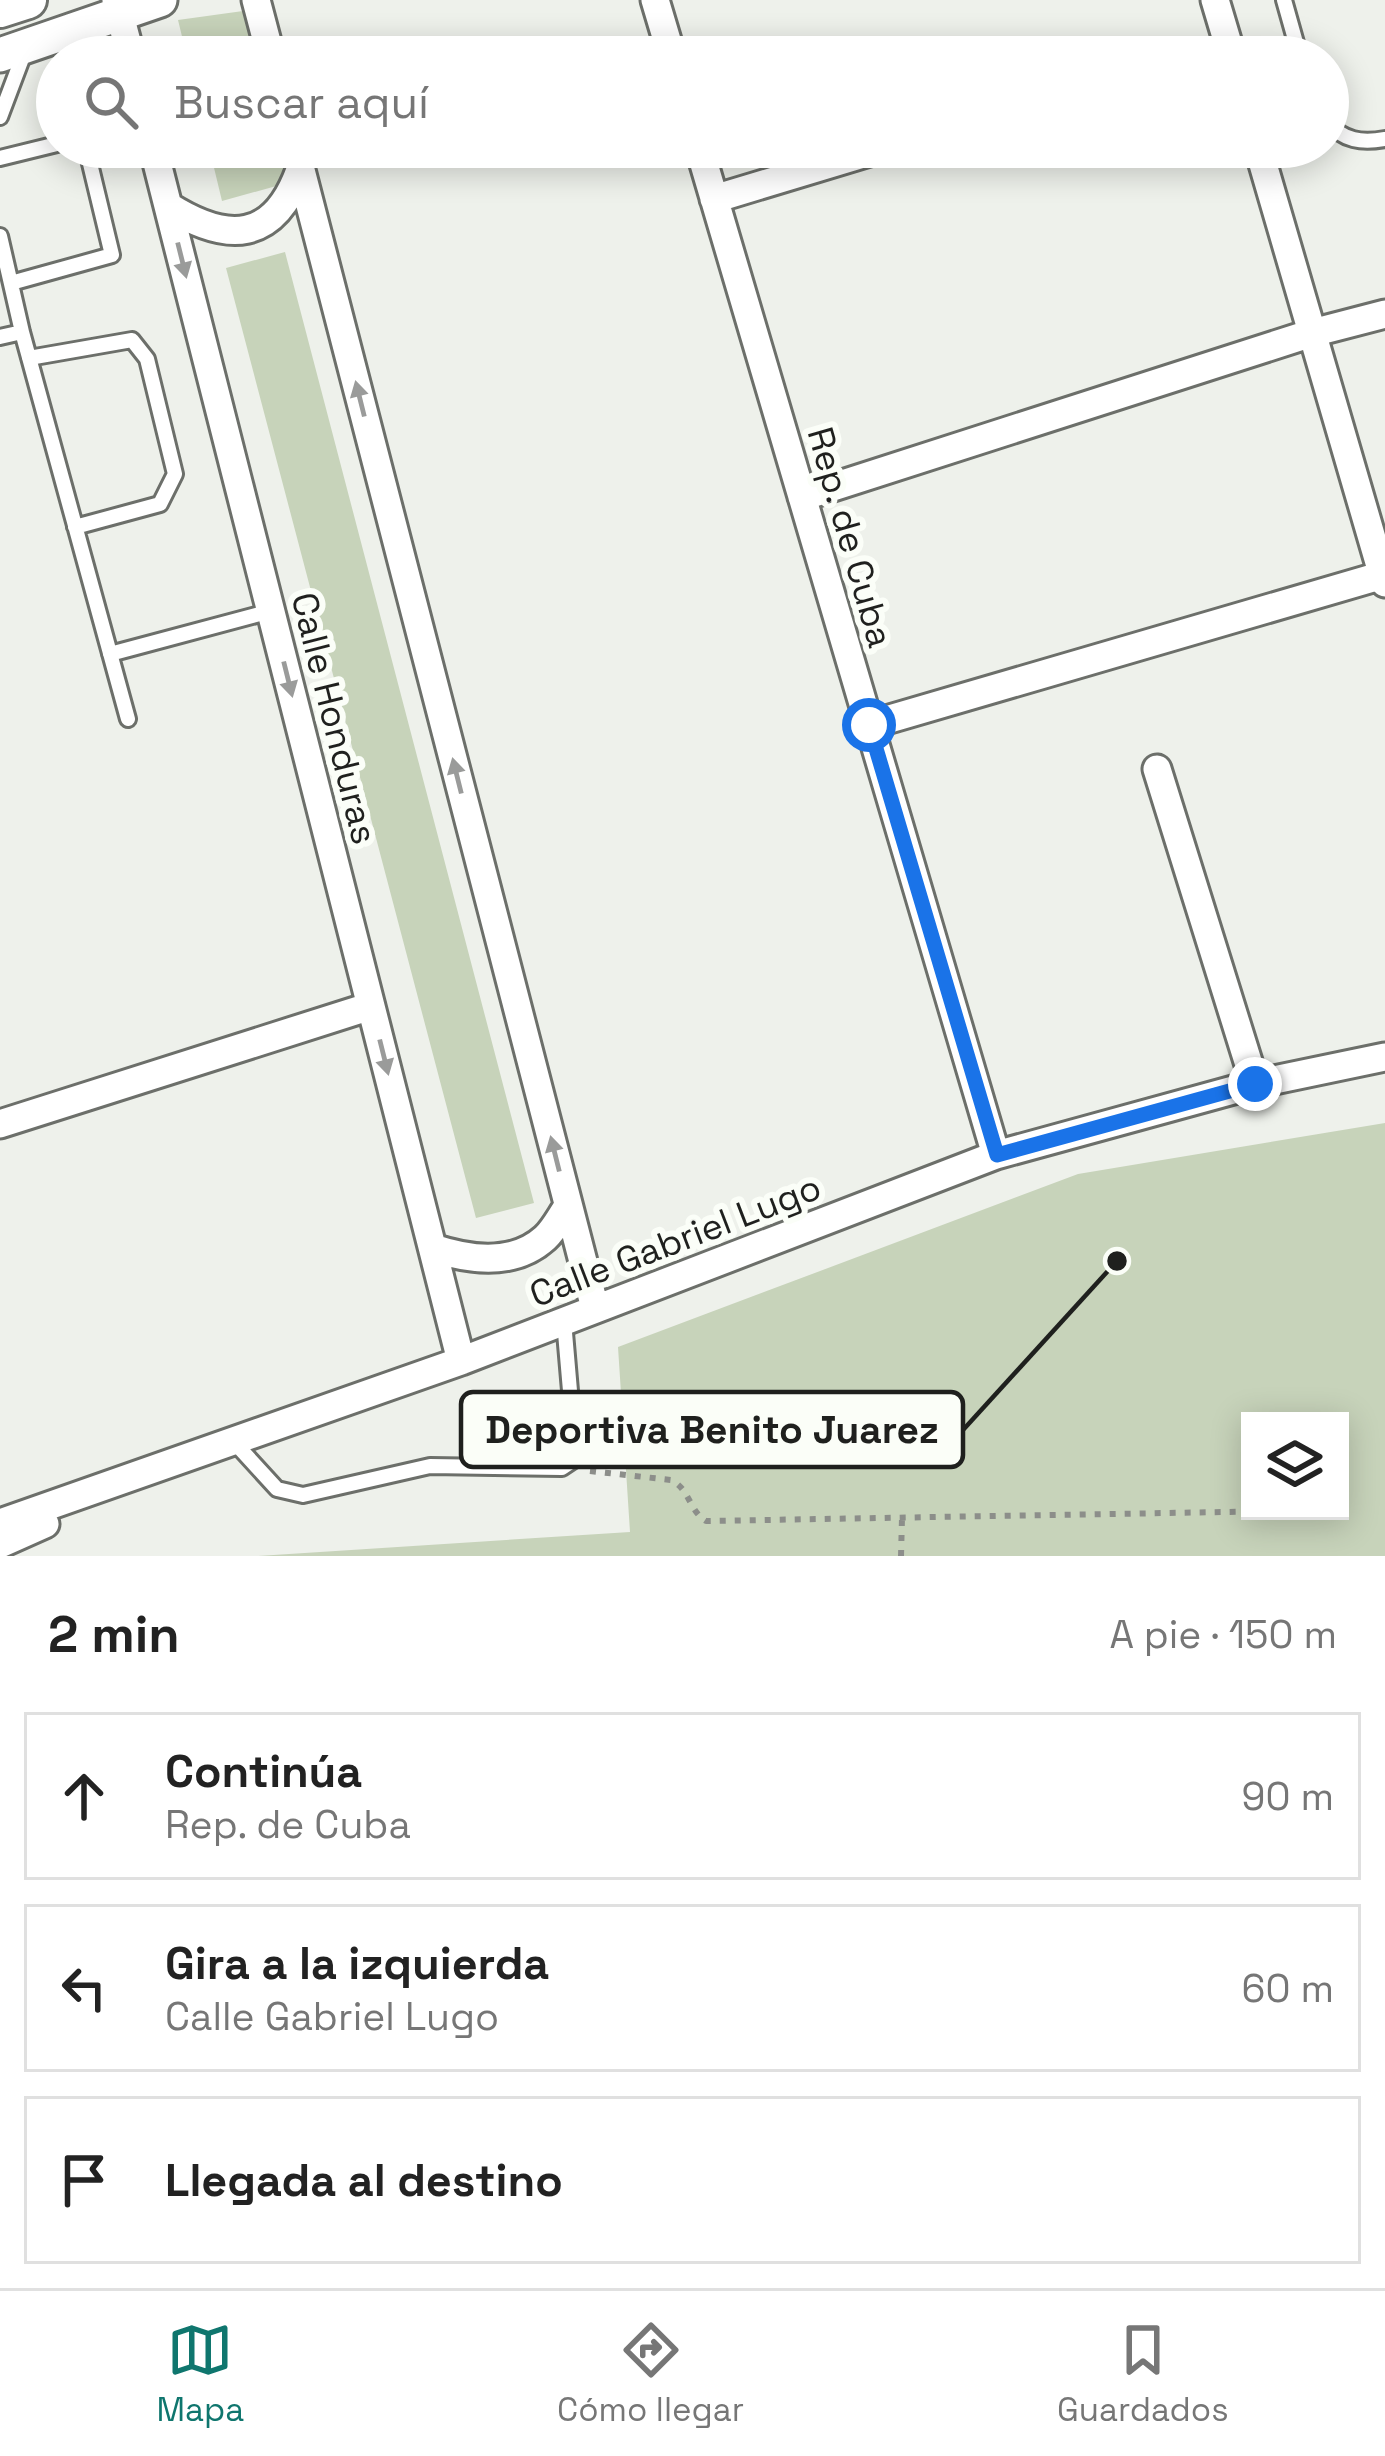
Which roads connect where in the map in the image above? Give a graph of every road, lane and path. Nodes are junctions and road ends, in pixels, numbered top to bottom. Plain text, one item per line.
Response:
1 (28, 0) edge
2 (160, 0) edge
3 (256, 0) edge
4 (655, 0) edge
5 (1215, 0) edge
6 (1284, 0) edge
7 (118, 7) edge
8 (0, 10) edge
9 (49, 36) edge
10 (265, 36) edge
11 (666, 36) edge
12 (1226, 36) edge
13 (1294, 36) edge
14 (13, 51) edge
15 (0, 117) edge
16 (1349, 138) edge
17 (1385, 139) edge
18 (36, 149) edge
19 (0, 158) edge
20 (91, 168) edge
21 (159, 168) edge
22 (296, 168) edge
23 (300, 168) edge
24 (705, 168) edge
25 (817, 168) edge
26 (1264, 168) edge
27 (714, 199) junction
28 (168, 206) junction
29 (0, 236) edge
30 (11, 283) junction
31 (1385, 314) edge
32 (22, 332) junction
33 (1312, 333) junction
34 (0, 338) edge
35 (29, 358) junction
36 (802, 496) junction
37 (75, 527) junction
38 (1384, 579) edge
39 (271, 610) junction
40 (110, 654) junction
41 (128, 719) dead end
42 (869, 725) junction
43 (1157, 769) dead end
44 (371, 1006) junction
45 (1385, 1058) edge
46 (1255, 1084) junction
47 (0, 1124) edge
48 (997, 1155) junction
49 (568, 1206) junction
50 (433, 1248) junction
51 (595, 1308) junction
52 (564, 1320) junction
53 (461, 1361) junction
54 (235, 1444) junction
55 (199, 1453) junction
56 (562, 1468) junction
57 (1241, 1512) edge
58 (902, 1518) junction
59 (0, 1523) edge
60 (0, 1544) edge
61 (902, 1556) edge

1 - 8 main road
2 - 7 street
3 - 10 street
4 - 11 street
5 - 12 street
6 - 13 lane
7 - 9 street
14 - 15 lane
16 - 17 lane
18 - 19 lane
20 - 30 lane
21 - 28 street, Calle Honduras
22 - 28 street
49 -> 23 street
24 - 27 street, Rep. de Cuba
25 - 27 street
26 - 33 street
27 - 36 street, Rep. de Cuba
28 -> 39 street, Calle Honduras
29 - 30 lane
30 - 32 lane
31 - 33 street
32 - 34 lane
32 - 35 lane
33 - 36 street
33 - 38 street
35 - 37 lane
35 - 37 lane
36 - 42 street, Rep. de Cuba
37 - 40 lane
38 - 42 street
39 - 40 lane
39 -> 44 street, Calle Honduras
40 - 41 lane
42 - 48 street, Rep. de Cuba
43 - 46 street
44 - 47 street
44 -> 50 street, Calle Honduras
45 - 46 street, Calle Gabriel Lugo
46 - 48 street, Calle Gabriel Lugo
48 - 51 street, Calle Gabriel Lugo
49 - 50 street
49 - 51 street
50 - 53 street, Calle Honduras
51 - 52 street, Calle Gabriel Lugo
52 - 53 street, Calle Gabriel Lugo
52 - 56 lane
53 - 54 street, Calle Gabriel Lugo
54 - 55 street, Calle Gabriel Lugo
54 - 56 lane
55 - 59 street, Calle Gabriel Lugo
55 - 60 street
56 - 58 path
57 - 58 path
58 - 61 path

